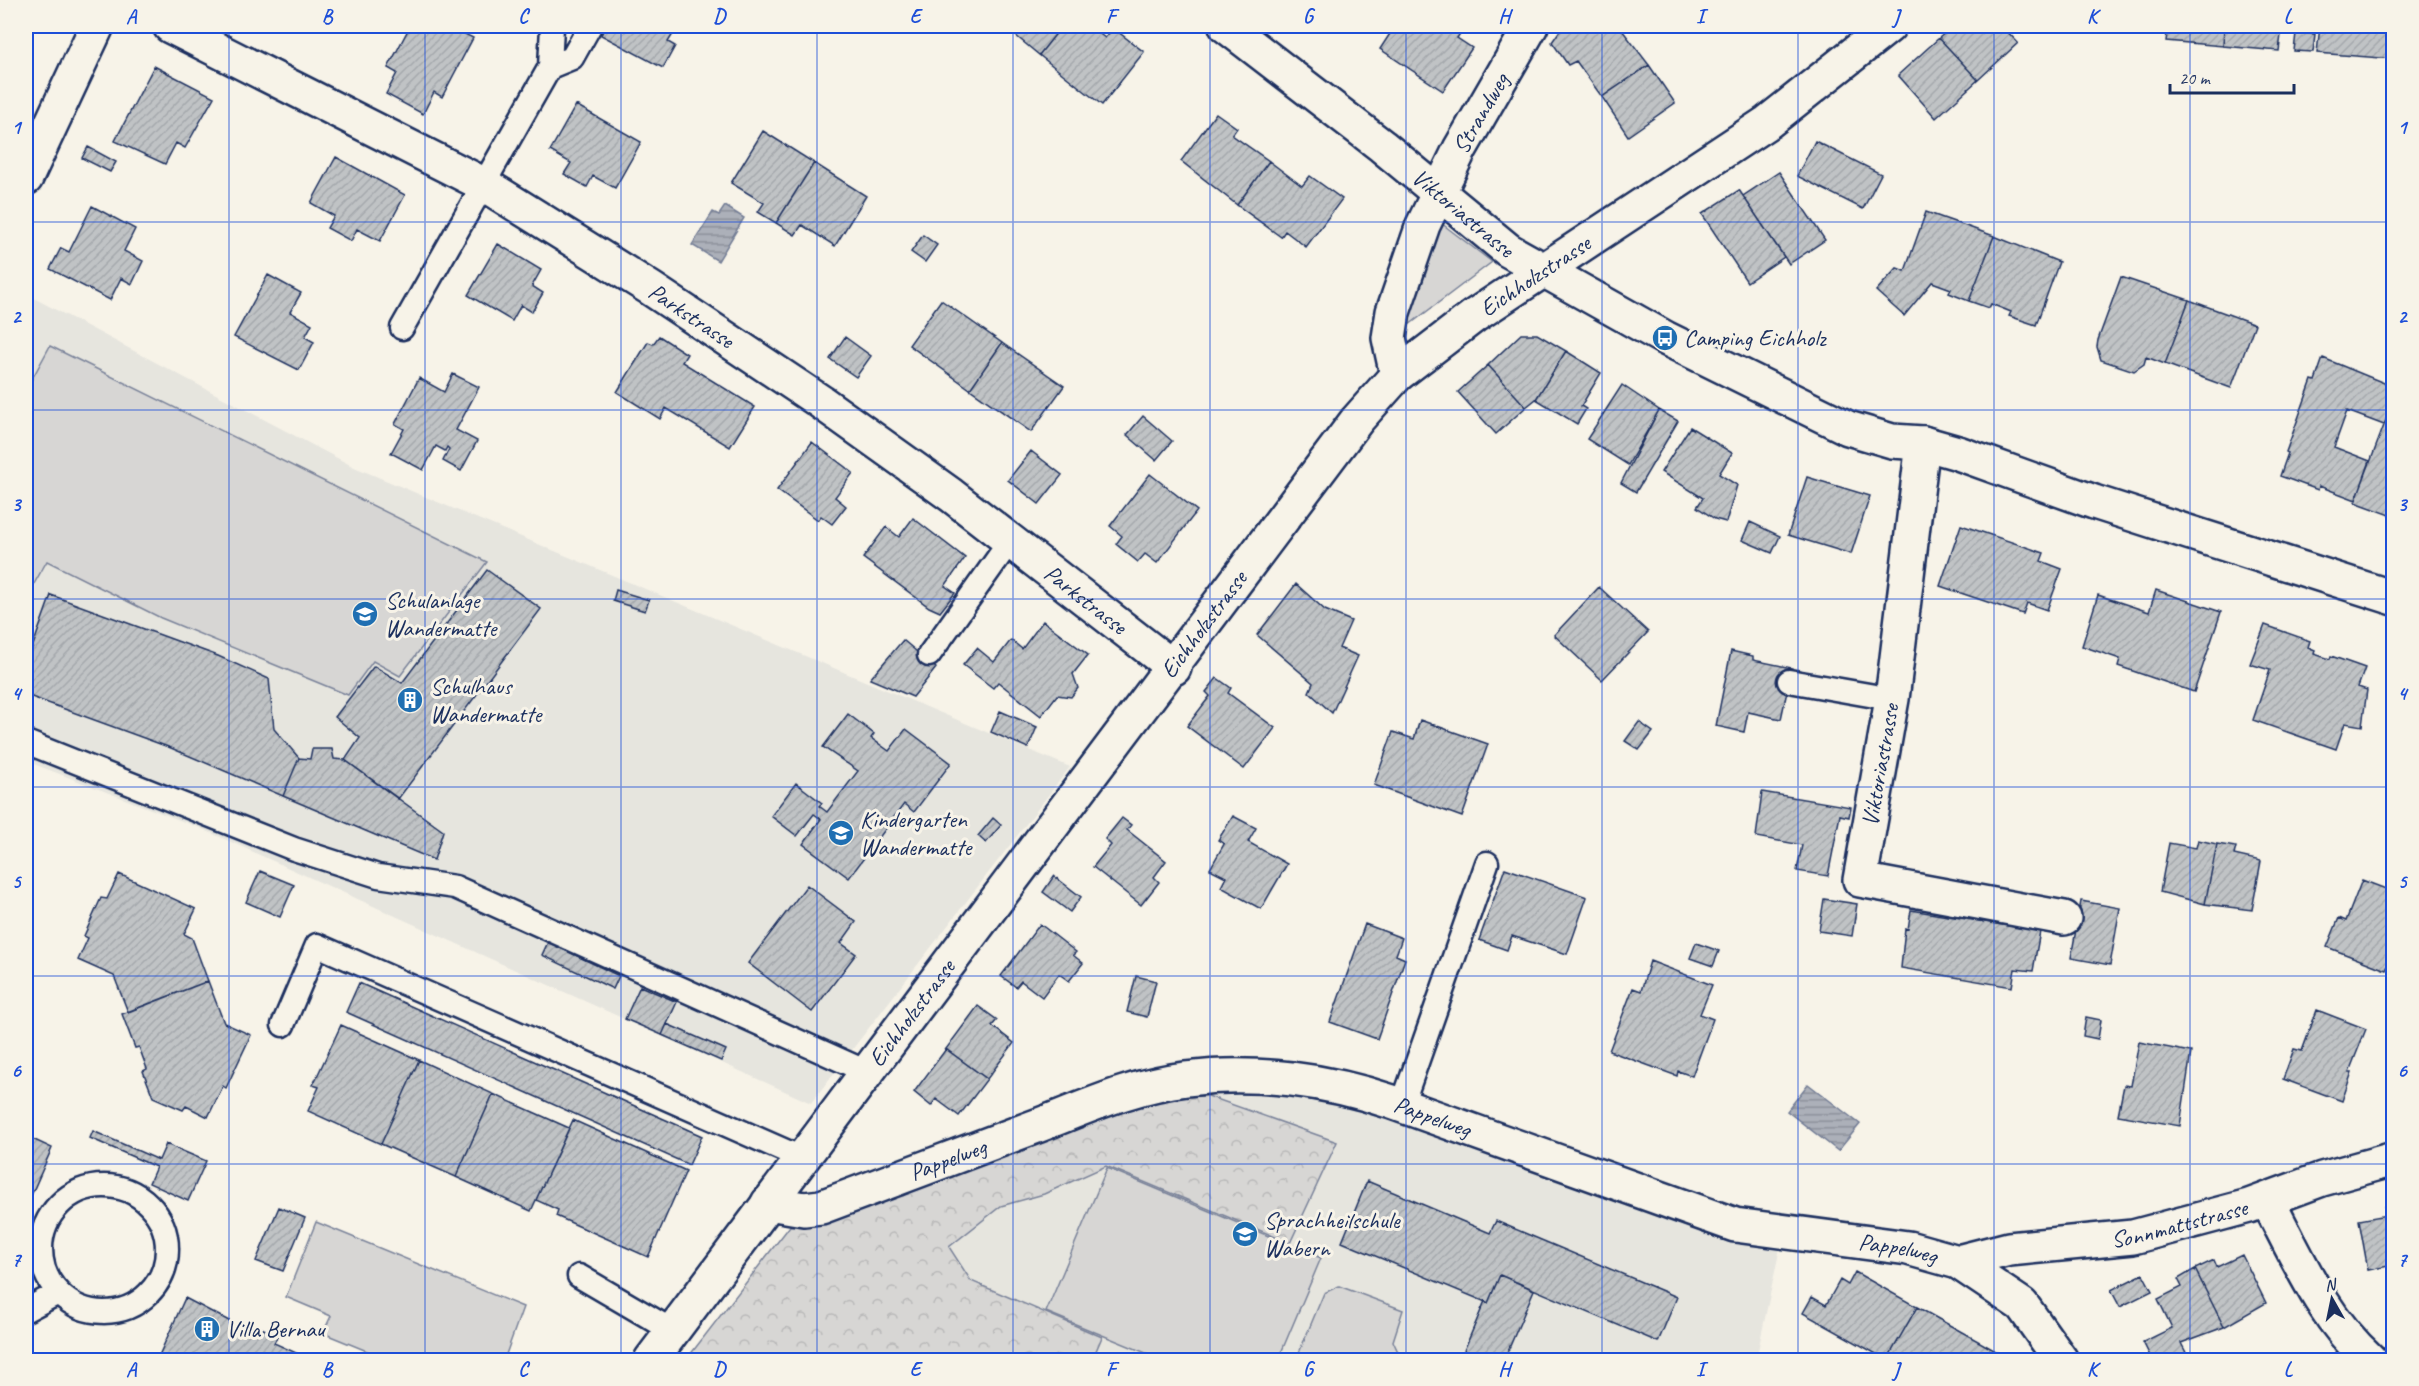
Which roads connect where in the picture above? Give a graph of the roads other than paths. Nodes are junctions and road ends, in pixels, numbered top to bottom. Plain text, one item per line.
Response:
1 (97, 26) edge
2 (170, 26) edge
3 (552, 26) edge
4 (590, 26) edge
5 (1226, 26) edge
6 (1531, 26) edge
7 (1889, 26) edge
8 (550, 68) junction
9 (26, 178) edge
10 (485, 185) junction
11 (1440, 192) junction
12 (1547, 270) junction
13 (402, 328) dead end
14 (1396, 375) junction
15 (1923, 443) junction
16 (1010, 542) junction
17 (2394, 598) edge
18 (929, 655) dead end
19 (1174, 668) junction
20 (1789, 681) dead end
21 (1892, 699) junction
22 (26, 742) edge
23 (1487, 863) dead end
24 (2064, 918) dead end
25 (283, 1025) dead end
26 (867, 1072) junction
27 (1402, 1105) junction
28 (804, 1159) junction
29 (2394, 1159) edge
30 (2267, 1200) junction
31 (768, 1203) junction
32 (1958, 1262) junction
33 (579, 1276) dead end
34 (58, 1293) junction
35 (26, 1310) edge
36 (673, 1331) junction
37 (651, 1360) edge
38 (2061, 1360) edge
39 (2369, 1360) edge

1 - 9 street
2 - 10 street, Parkstrasse
3 - 8 lane
4 - 8 lane
5 - 11 street, Viktoriastrasse
6 - 11 street, Strandweg
7 - 12 street, Eichholzstrasse
8 - 10 lane
10 - 13 lane
10 - 16 street, Parkstrasse
11 - 12 street, Viktoriastrasse
11 - 14 street, Strandweg
12 - 14 street, Eichholzstrasse
12 - 15 street, Viktoriastrasse
14 - 19 street, Eichholzstrasse
15 - 17 street, Viktoriastrasse
15 - 21 street, Viktoriastrasse
16 - 18 lane
16 - 19 street, Parkstrasse
19 - 26 street, Eichholzstrasse
20 - 21 lane
21 - 24 street, Viktoriastrasse
22 - 26 lane
23 - 27 lane
25 - 28 lane
26 - 28 street, Eichholzstrasse
27 - 31 street, Pappelweg
27 - 32 street, Pappelweg
28 - 31 street, Eichholzstrasse
29 - 30 street, Sonnmattstrasse
30 - 32 street, Sonnmattstrasse
30 - 39 street
31 - 36 street, Eichholzstrasse
32 - 38 street, Pappelweg
33 - 36 lane
34 - 34 lane
34 - 35 lane
36 - 37 street, Eichholzstrasse

